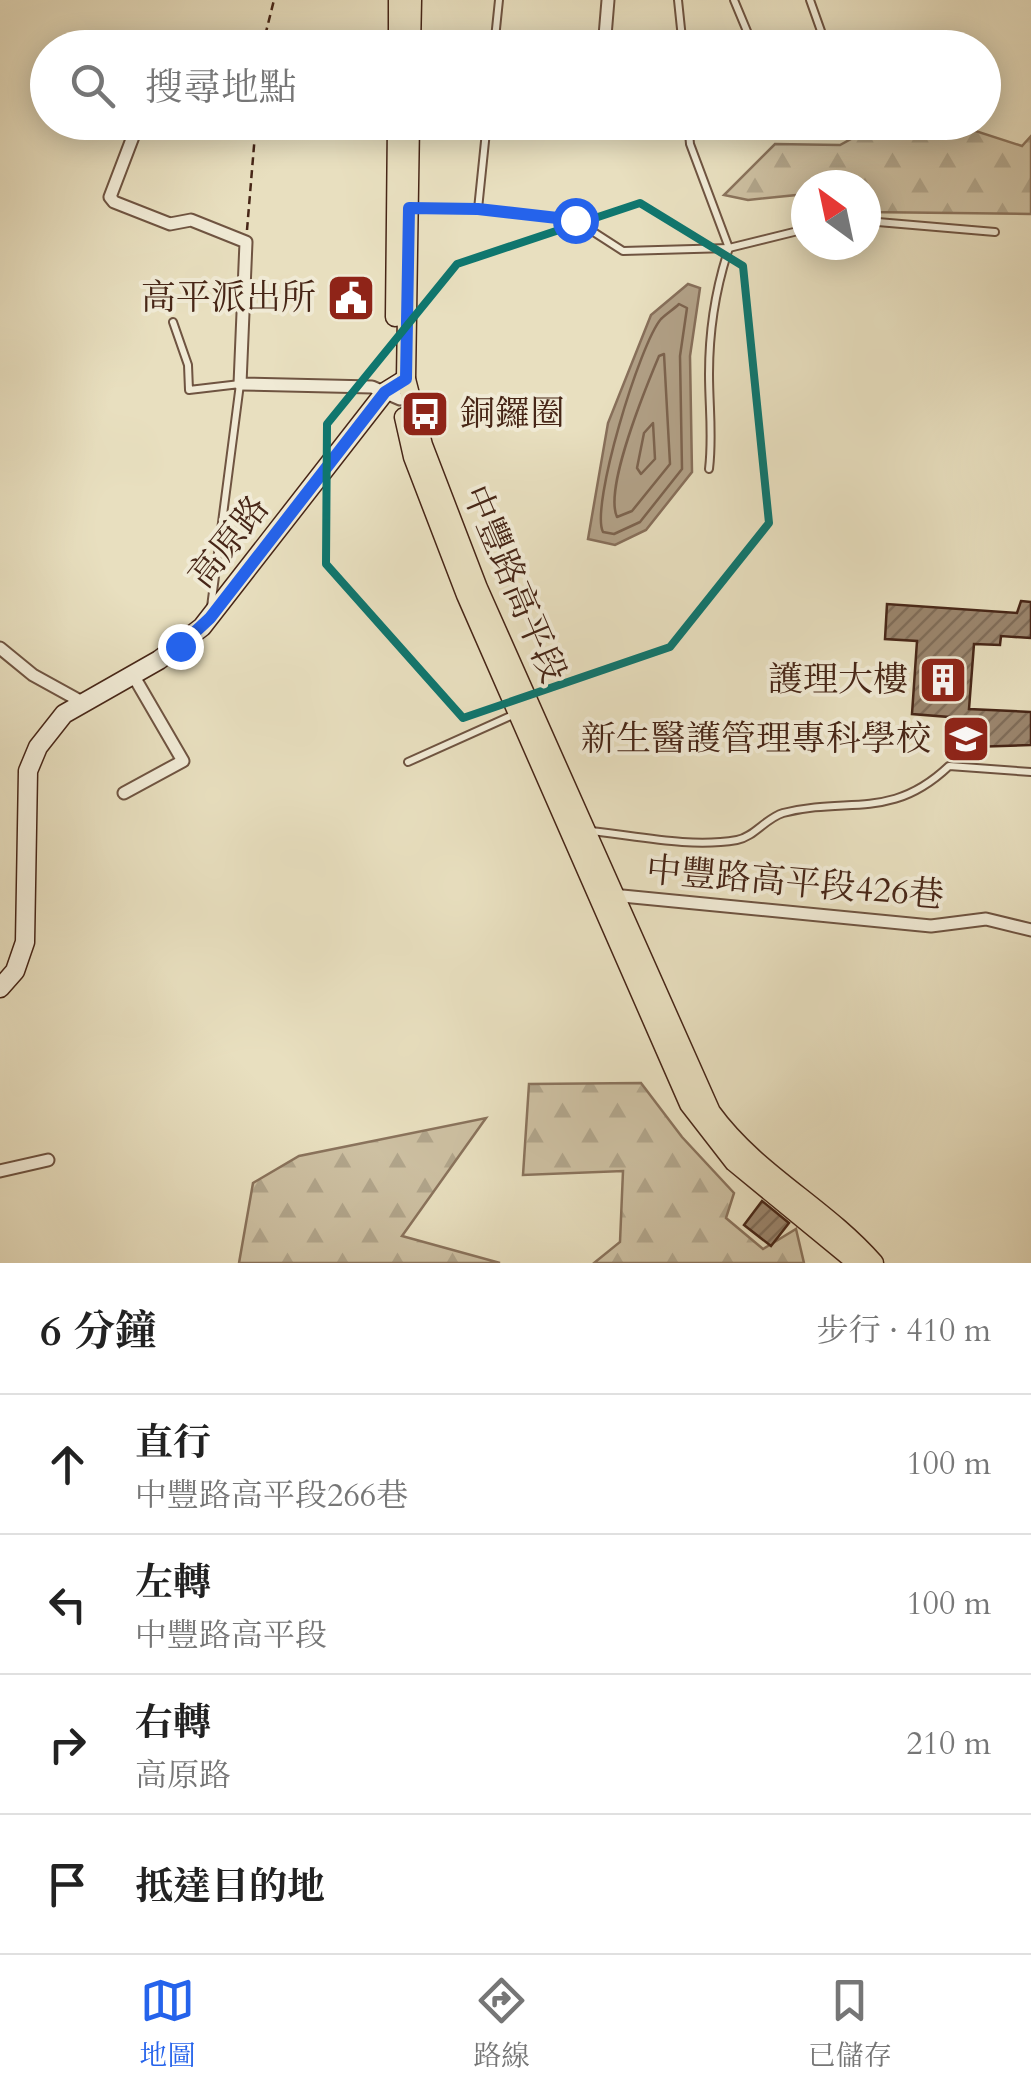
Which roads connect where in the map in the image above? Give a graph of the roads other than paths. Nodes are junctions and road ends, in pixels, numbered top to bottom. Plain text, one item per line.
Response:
1 (398, 0) edge
2 (412, 0) edge
3 (499, 0) edge
4 (608, 0) edge
5 (678, 0) edge
6 (734, 0) edge
7 (810, 0) edge
8 (398, 30) edge
9 (411, 30) edge
10 (496, 30) edge
11 (606, 30) edge
12 (682, 30) edge
13 (746, 30) edge
14 (820, 30) edge
15 (132, 140) edge
16 (399, 140) edge
17 (408, 140) edge
18 (484, 140) edge
19 (690, 140) edge
20 (402, 209) junction
21 (478, 209) junction
22 (881, 222) edge
23 (995, 232) dead end
24 (791, 234) edge
25 (729, 248) junction
26 (173, 322) dead end
27 (240, 384) junction
28 (397, 388) junction
29 (709, 469) dead end
30 (210, 618) junction
31 (0, 648) edge
32 (133, 674) junction
33 (82, 702) junction
34 (524, 711) junction
35 (408, 762) dead end
36 (1031, 772) edge
37 (124, 793) dead end
38 (577, 834) junction
39 (612, 894) junction
40 (1031, 930) edge
41 (0, 988) edge
42 (648, 995) junction
43 (48, 1160) dead end
44 (0, 1170) edge
45 (857, 1263) edge
46 (874, 1263) edge

1 - 8 main road
2 - 9 main road
3 - 10 lane
4 - 11 street
5 - 12 lane
6 - 13 lane
7 - 14 lane
15 - 27 street
16 - 20 main road, 中豐路高平段
17 - 20 main road, 中豐路高平段
18 - 21 lane
19 - 25 lane
20 - 21 lane
20 - 28 main road, 中豐路高平段
21 - 25 lane
22 - 23 lane
24 - 25 lane
25 - 29 lane
26 - 27 lane
27 - 28 street
27 - 30 lane
28 - 30 street, 高原路
28 - 34 main road, 中豐路高平段
30 - 32 street, 高原路
31 - 33 street
32 - 33 street, 高原路
32 - 37 street
33 - 41 street, 高原路
34 - 35 lane
34 - 38 main road, 中豐路高平段
36 - 38 lane
38 - 39 main road, 中豐路高平段
38 - 42 main road, 中豐路高平段
39 - 40 street, 中豐路高平段426巷
39 - 42 main road, 中豐路高平段
42 - 45 main road, 中豐路高平段
42 - 46 main road, 中豐路高平段
43 - 44 street

